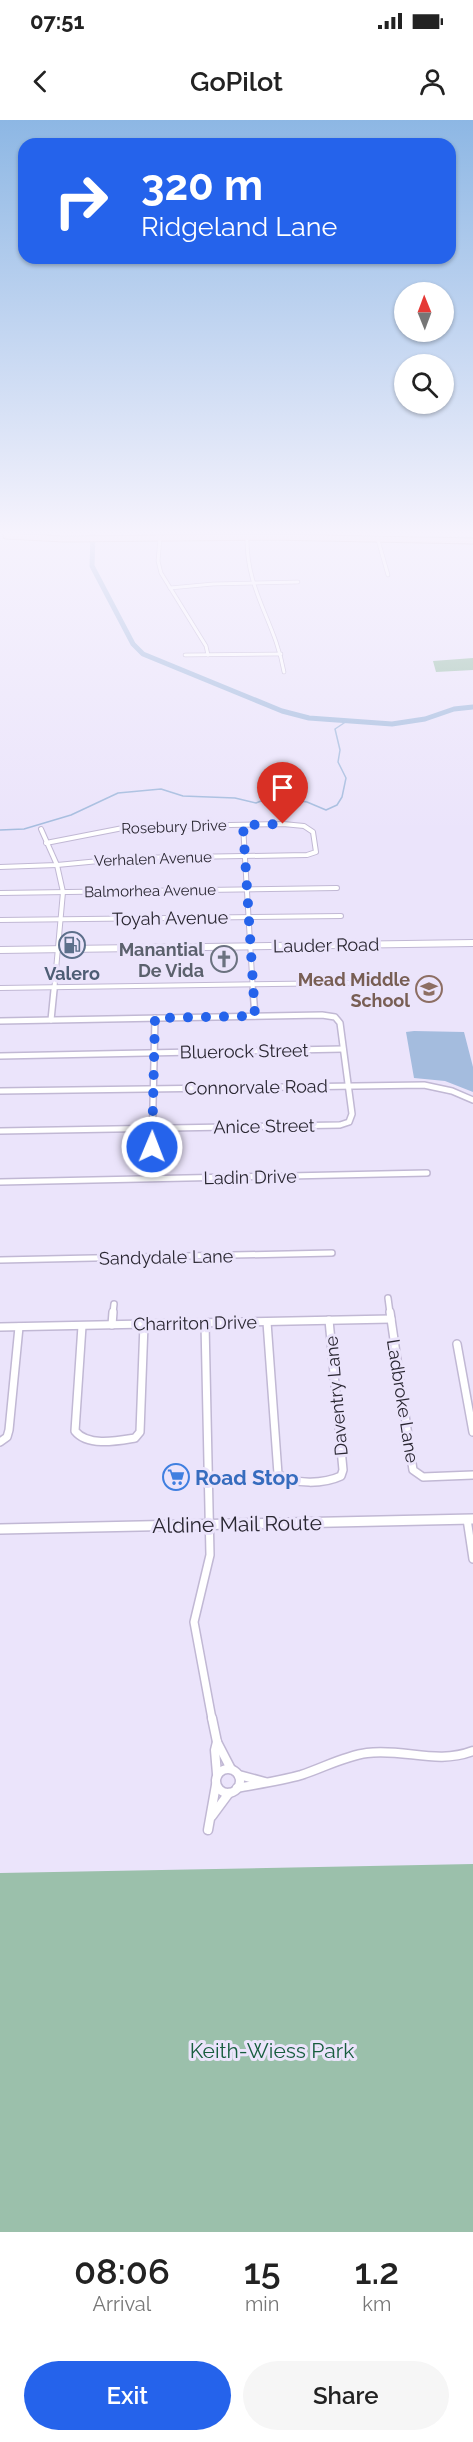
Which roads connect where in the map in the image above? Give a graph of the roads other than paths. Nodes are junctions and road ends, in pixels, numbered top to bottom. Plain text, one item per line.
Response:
1 (199, 635) edge
2 (273, 635) edge
3 (281, 654) junction
4 (186, 655) dead end
5 (208, 655) junction
6 (284, 672) dead end
7 (243, 825) junction
8 (41, 829) dead end
9 (46, 843) junction
10 (307, 855) joint
11 (245, 856) junction
12 (57, 865) junction
13 (0, 867) edge
14 (337, 888) dead end
15 (247, 890) junction
16 (63, 892) junction
17 (0, 893) edge
18 (340, 916) dead end
19 (249, 917) junction
20 (0, 920) edge
21 (61, 920) junction
22 (473, 943) edge
23 (251, 947) junction
24 (0, 950) edge
25 (57, 950) junction
26 (351, 983) dead end
27 (253, 984) junction
28 (54, 987) junction
29 (0, 988) edge
30 (255, 1016) junction
31 (155, 1018) junction
32 (51, 1020) junction
33 (0, 1021) edge
34 (343, 1049) junction
35 (154, 1053) junction
36 (0, 1056) edge
37 (348, 1086) junction
38 (153, 1089) junction
39 (0, 1092) edge
40 (473, 1100) edge
41 (153, 1128) junction
42 (0, 1131) edge
43 (152, 1147) dead end
44 (428, 1173) dead end
45 (0, 1182) edge
46 (332, 1254) dead end
47 (0, 1260) edge
48 (388, 1298) dead end
49 (114, 1304) dead end
50 (391, 1319) junction
51 (329, 1320) junction
52 (267, 1322) junction
53 (205, 1323) junction
54 (144, 1324) junction
55 (112, 1325) junction
56 (81, 1326) junction
57 (0, 1327) edge
58 (19, 1327) junction
59 (457, 1344) dead end
60 (469, 1390) edge
61 (473, 1432) edge
62 (111, 1440) joint
63 (0, 1442) edge
64 (473, 1475) edge
65 (470, 1519) edge
66 (209, 1525) junction
67 (0, 1529) edge
68 (473, 1559) edge
69 (217, 1742) junction
70 (473, 1750) edge
71 (231, 1769) junction
72 (217, 1774) junction
73 (239, 1775) junction
74 (266, 1782) junction
75 (216, 1785) junction
76 (237, 1788) junction
77 (229, 1793) junction
78 (212, 1816) junction
79 (208, 1830) dead end

1 - 5 street
2 - 3 street
3 - 5 street
3 - 6 street
4 - 5 street
7 - 9 street, Rosebury Drive
7 - 10 street, Rosebury Drive
7 - 11 street
8 - 9 street
9 - 12 street
10 - 11 street, Verhalen Avenue
11 - 12 street, Verhalen Avenue
11 - 15 street
12 - 13 street, Verhalen Avenue
12 - 16 street
14 - 15 street, Balmorhea Avenue
15 - 16 street, Balmorhea Avenue
15 - 19 street
16 - 17 street, Balmorhea Avenue
16 - 21 street
18 - 19 street, Toyah Avenue
19 - 21 street, Toyah Avenue
19 - 23 street
20 - 21 street, Toyah Avenue
21 - 25 street
22 - 23 main road, Lauder Road
23 - 25 main road, Lauder Road
23 - 27 street
24 - 25 main road, Lauder Road
25 - 28 street
26 - 27 street
27 - 28 street
27 - 30 street
28 - 29 street
28 - 32 street
30 - 31 street
30 - 34 street
31 - 32 street
31 - 35 street
32 - 33 street
34 - 35 street, Bluerock Street
34 - 37 street
35 - 36 street, Bluerock Street
35 - 38 street
37 - 38 street, Connorvale Road
37 - 40 street, Connorvale Road
37 - 41 street, Anice Street
38 - 39 street, Connorvale Road
38 - 41 street
41 - 42 street, Anice Street
41 - 43 street
44 - 45 street, Ladin Drive
46 - 47 street, Sandydale Lane
48 - 50 street, Ladbroke Lane
49 - 55 street
50 - 51 street, Charriton Drive
50 - 64 street, Ladbroke Lane
51 - 52 street, Charriton Drive
51 - 52 street, Daventry Lane
52 - 53 street, Charriton Drive
53 - 54 street, Charriton Drive
53 - 66 street
54 - 55 street, Charriton Drive
54 - 62 street
55 - 56 street, Charriton Drive
56 - 58 street, Charriton Drive
56 - 62 street
57 - 58 street, Charriton Drive
58 - 63 street
59 - 60 street
60 - 61 street
65 - 66 main road, Aldine Mail Route
65 - 68 street
66 - 67 main road, Aldine Mail Route
66 - 69 street
69 - 71 street
69 - 72 street
70 - 74 street
71 - 72 street
71 - 73 street
72 - 75 street
73 - 74 street
73 - 76 street
74 - 76 street
75 - 77 street
75 - 78 street
76 - 77 street
77 - 78 street
78 - 79 street

